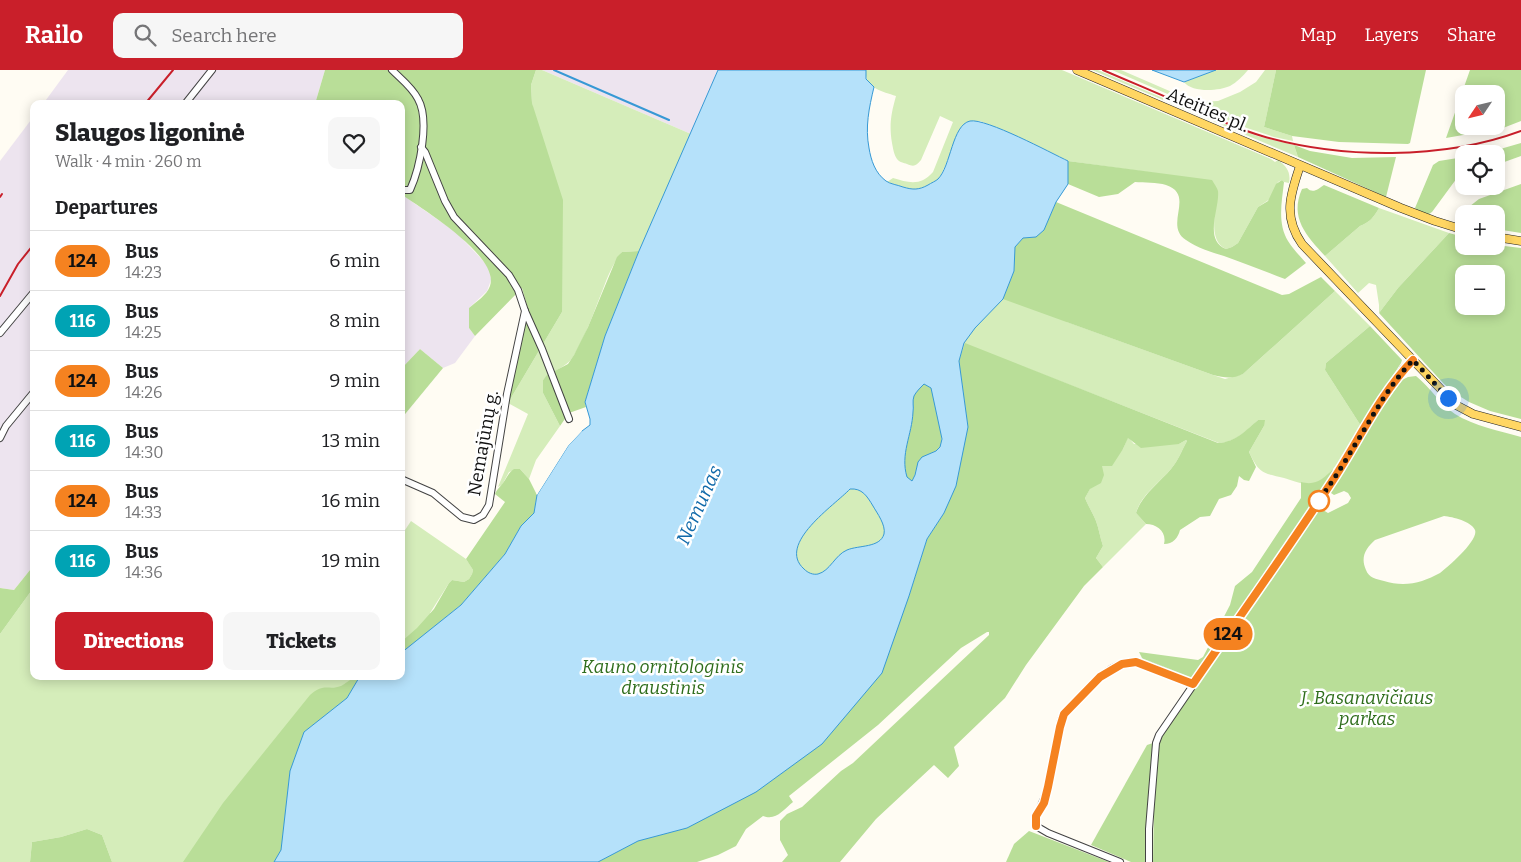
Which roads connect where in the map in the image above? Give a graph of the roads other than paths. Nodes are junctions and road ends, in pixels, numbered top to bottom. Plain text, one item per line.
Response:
1 (212, 70) edge
2 (392, 70) edge
3 (1077, 70) edge
4 (189, 100) edge
5 (421, 147) junction
6 (1300, 166) junction
7 (405, 190) edge
8 (1455, 227) edge
9 (1505, 238) edge
10 (1521, 241) edge
11 (30, 297) edge
12 (525, 311) junction
13 (0, 333) edge
14 (1413, 360) junction
15 (30, 397) edge
16 (569, 419) dead end
17 (1521, 427) edge
18 (0, 438) edge
19 (405, 482) edge
20 (1193, 684) junction
21 (1120, 862) edge
22 (1149, 862) edge

1 - 4 street
2 - 5 street
3 - 6 main road, Ateities pl.
5 - 7 street
5 - 12 street
6 - 8 main road, Ateities pl.
6 - 14 main road
9 - 10 main road
11 - 13 street
12 - 16 street
12 - 19 street, Nemajūnų g.
14 - 17 main road
14 - 20 street
15 - 18 street
20 - 21 street
20 - 22 street

